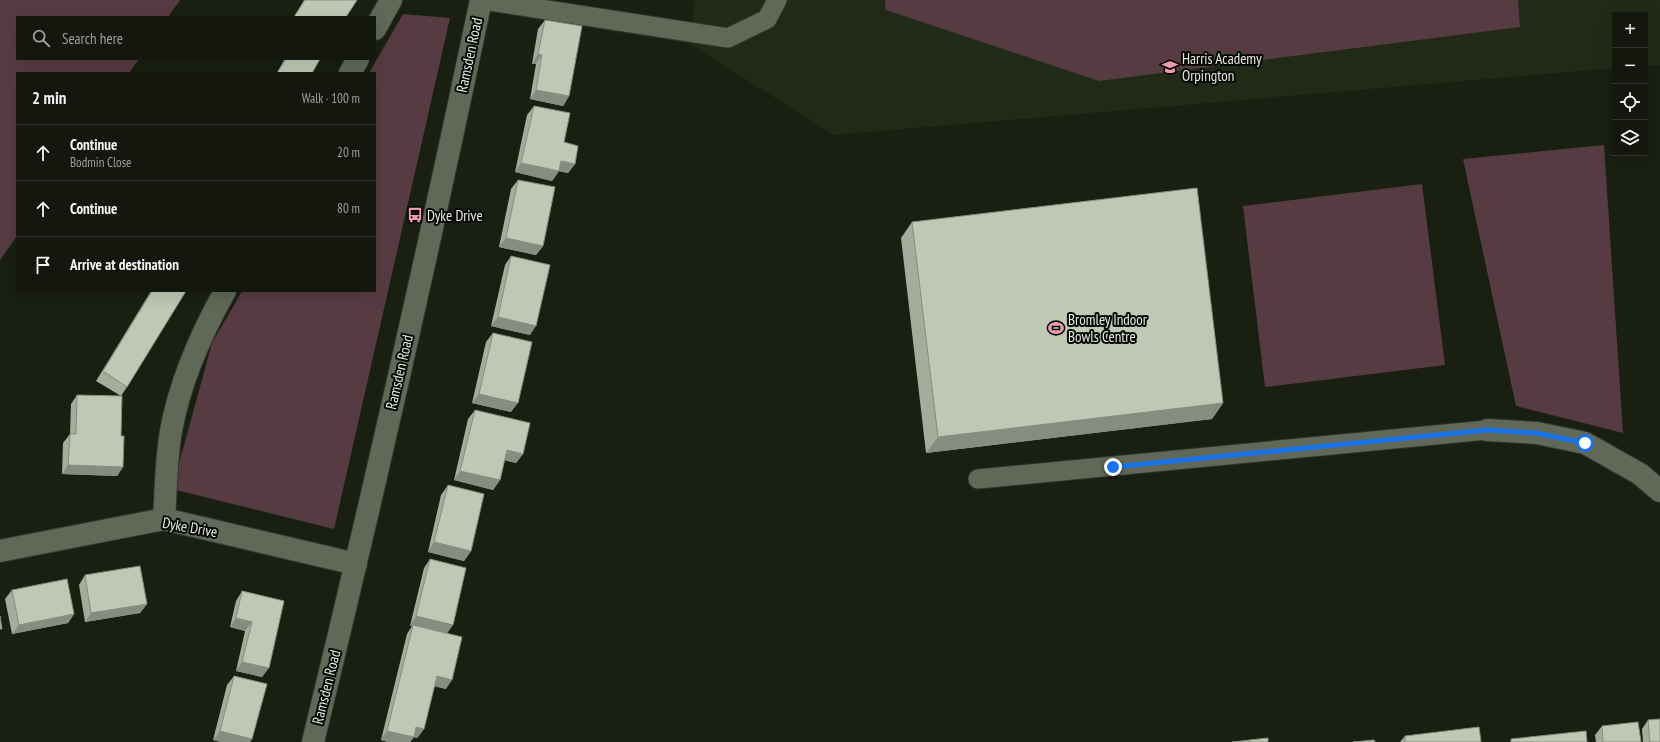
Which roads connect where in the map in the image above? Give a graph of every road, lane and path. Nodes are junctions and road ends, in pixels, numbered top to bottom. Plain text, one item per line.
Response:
1 (392, 0) edge
2 (482, 0) edge
3 (777, 0) edge
4 (376, 27) edge
5 (357, 60) edge
6 (351, 72) edge
7 (224, 292) edge
8 (1487, 430) joint
9 (978, 479) dead end
10 (1660, 491) edge
11 (164, 519) junction
12 (0, 551) edge
13 (356, 564) junction
14 (313, 742) edge

1 - 4 street
2 - 3 lane
2 - 13 street, Ramsden Road
5 - 6 street
7 - 11 street
8 - 9 lane
8 - 10 street
11 - 12 street, Dyke Drive
11 - 13 street, Dyke Drive
13 - 14 street, Ramsden Road

